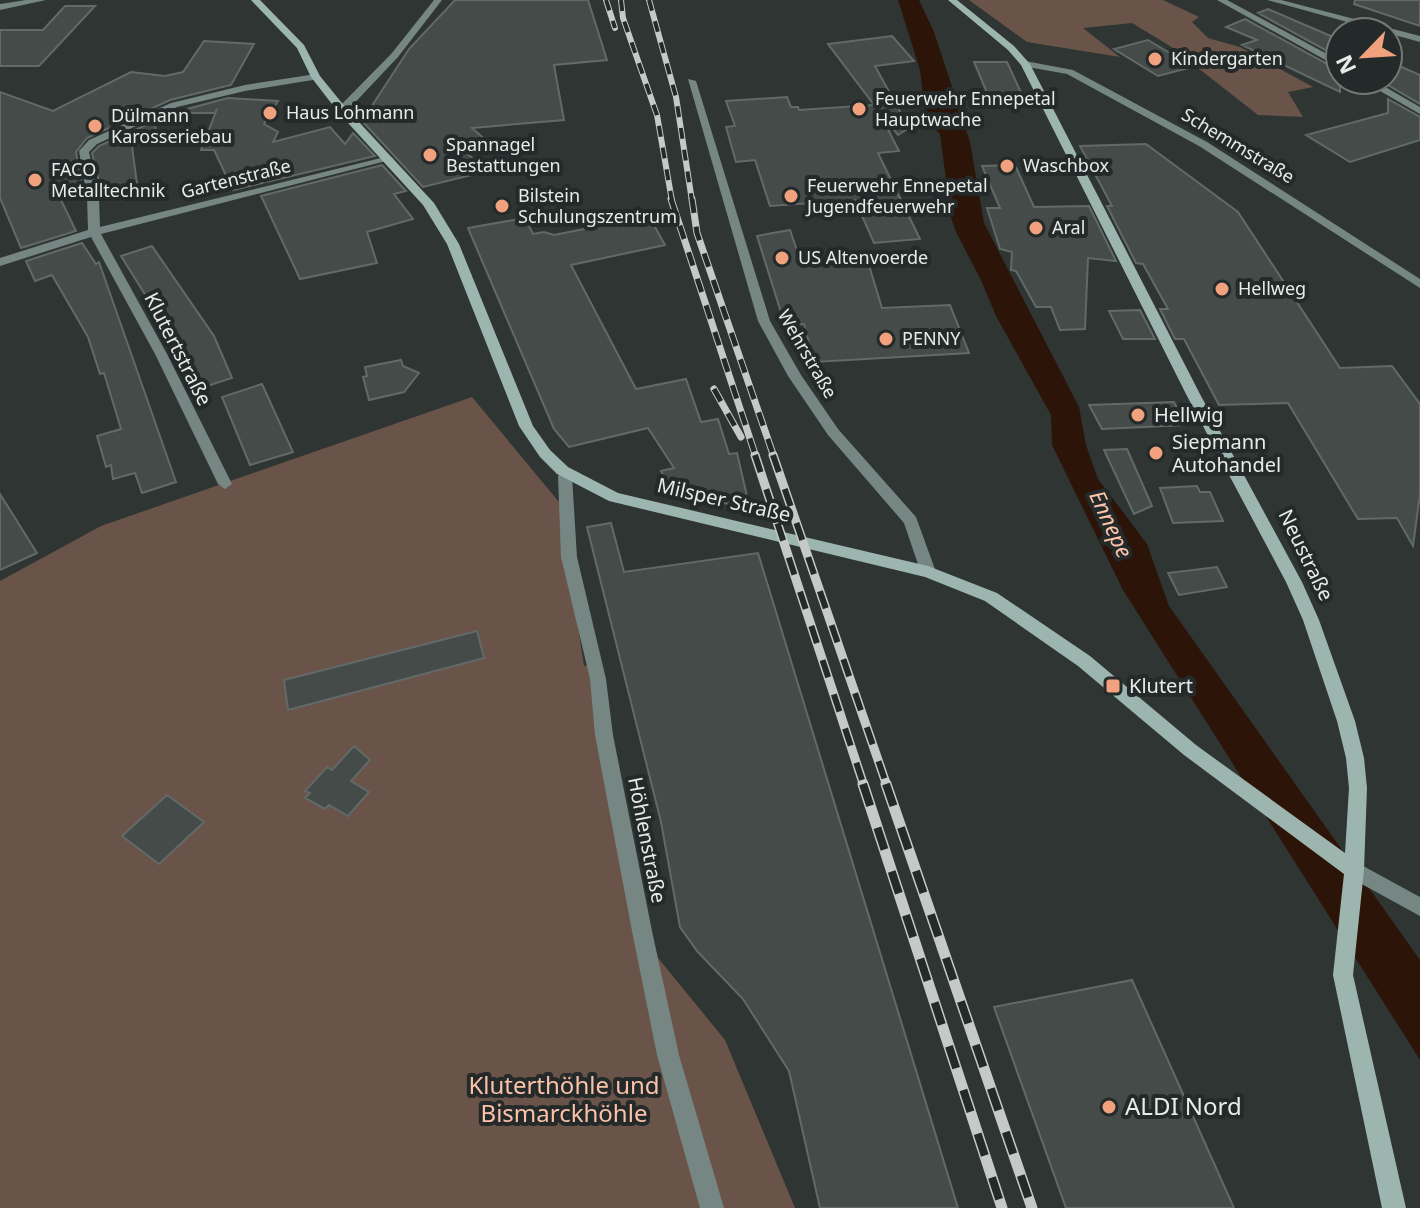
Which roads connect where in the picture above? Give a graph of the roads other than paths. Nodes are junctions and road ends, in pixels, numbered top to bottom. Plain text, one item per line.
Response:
1 (42, 0) edge
2 (255, 0) edge
3 (438, 0) edge
4 (952, 0) edge
5 (1221, 0) edge
6 (1271, 0) edge
7 (0, 7) edge
8 (1420, 39) edge
9 (1324, 56) edge
10 (1025, 64) junction
11 (316, 77) junction
12 (691, 81) dead end
13 (1394, 96) edge
14 (342, 110) junction
15 (1420, 111) edge
16 (389, 159) junction
17 (94, 232) junction
18 (0, 262) edge
19 (1420, 284) edge
20 (565, 476) junction
21 (225, 484) dead end
22 (928, 572) junction
23 (1354, 870) junction
24 (1420, 907) edge
25 (712, 1208) edge
26 (1394, 1208) edge

1 - 7 street
2 - 11 street, Milsper Straße
3 - 14 street
4 - 10 street, Neustraße
5 - 9 street
6 - 8 street
10 - 19 street, Schemmstraße
10 - 23 street, Neustraße
11 - 14 street, Milsper Straße
11 - 17 street
12 - 22 street, Wehrstraße
13 - 15 street
14 - 16 street, Milsper Straße
16 - 17 street, Gartenstraße
16 - 20 street, Milsper Straße
17 - 18 street, Gartenstraße
17 - 21 street, Klutertstraße
20 - 22 street, Milsper Straße
20 - 25 street, Höhlenstraße
22 - 23 street, Milsper Straße
23 - 24 street
23 - 26 street, Neustraße

